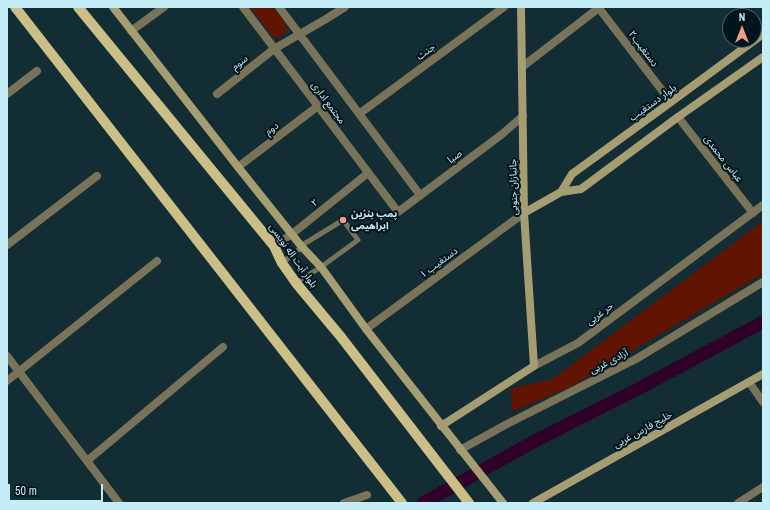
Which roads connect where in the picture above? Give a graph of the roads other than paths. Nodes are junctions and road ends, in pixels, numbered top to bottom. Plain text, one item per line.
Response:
1 (15, 7) edge
2 (78, 7) edge
3 (113, 7) edge
4 (164, 7) edge
5 (243, 7) edge
6 (279, 7) edge
7 (345, 7) edge
8 (504, 7) edge
9 (521, 7) edge
10 (599, 7) edge
11 (131, 31) junction
12 (763, 34) edge
13 (300, 35) junction
14 (274, 49) junction
15 (763, 57) edge
16 (522, 67) junction
17 (37, 71) dead end
18 (7, 94) edge
19 (217, 94) dead end
20 (671, 102) junction
21 (318, 106) junction
22 (359, 114) junction
23 (523, 116) junction
24 (678, 117) junction
25 (238, 167) junction
26 (368, 173) junction
27 (97, 176) dead end
28 (561, 192) junction
29 (420, 195) junction
30 (763, 205) edge
31 (398, 212) joint
32 (524, 213) junction
33 (753, 213) junction
34 (292, 234) junction
35 (7, 245) edge
36 (274, 246) junction
37 (302, 247) junction
38 (156, 261) dead end
39 (282, 262) junction
40 (321, 267) junction
41 (763, 282) edge
42 (296, 283) junction
43 (366, 329) junction
44 (223, 346) dead end
45 (7, 356) edge
46 (534, 366) junction
47 (18, 372) junction
48 (763, 374) edge
49 (7, 381) edge
50 (749, 382) junction
51 (763, 402) edge
52 (441, 426) junction
53 (460, 450) junction
54 (87, 461) junction
55 (763, 487) edge
56 (367, 495) dead end
57 (118, 503) edge
58 (344, 503) edge
59 (402, 503) edge
60 (469, 503) edge
61 (502, 503) edge
62 (532, 503) edge
63 (738, 503) edge

1 - 59 main road
2 - 36 main road, بلوار آیت اله نویسی
3 - 11 street
4 - 11 street
5 - 14 street, مجتمع اداری
6 - 13 street, مجتمع اداری
7 - 13 street, سوم
8 - 22 street, جنت
9 - 16 street, جانبازان جنوبی
10 - 16 street
10 - 20 street, دستغیب۲
11 - 25 street
12 - 20 street, بلوار دستغیب
13 - 14 street, سوم
13 - 22 street, مجتمع اداری
14 - 19 street, سوم
14 - 21 street, مجتمع اداری
15 - 24 street, بلوار دستغیب
16 - 23 street, جانبازان جنوبی
17 - 18 street
20 - 28 street, بلوار دستغیب
21 - 25 street, دوم
21 - 26 street, مجتمع اداری
22 - 29 street, مجتمع اداری
23 - 29 street, صبا
23 - 32 street, جانبازان جنوبی
24 - 28 street, بلوار دستغیب
24 - 33 street, عباس محمدی
25 - 34 street
26 - 31 street, مجتمع اداری
26 - 34 street, ۲
27 - 35 street
28 - 32 street, بلوار دستغیب
29 - 31 street, صبا
30 - 33 street, حر غربی
32 - 43 street, دستغیب ۱
32 - 46 street, جانبازان جنوبی
33 - 46 street, حر غربی
34 - 36 street, ۲
34 - 37 street
36 - 39 main road, بلوار آیت اله نویسی
37 - 39 lane
37 - 40 street
37 - 40 lane
38 - 47 street
39 - 42 main road, بلوار آیت اله نویسی
40 - 42 lane
40 - 43 street
41 - 53 street, آزادی غربی
42 - 60 main road, بلوار آیت اله نویسی
43 - 52 street
44 - 54 street
45 - 47 street
46 - 52 street, حر غربی
47 - 49 street
47 - 54 street
48 - 50 street, خلیج فارس غربی
50 - 51 street
50 - 62 street, خلیج فارس غربی
52 - 53 street
53 - 61 street
54 - 57 street
55 - 63 street
56 - 58 street

